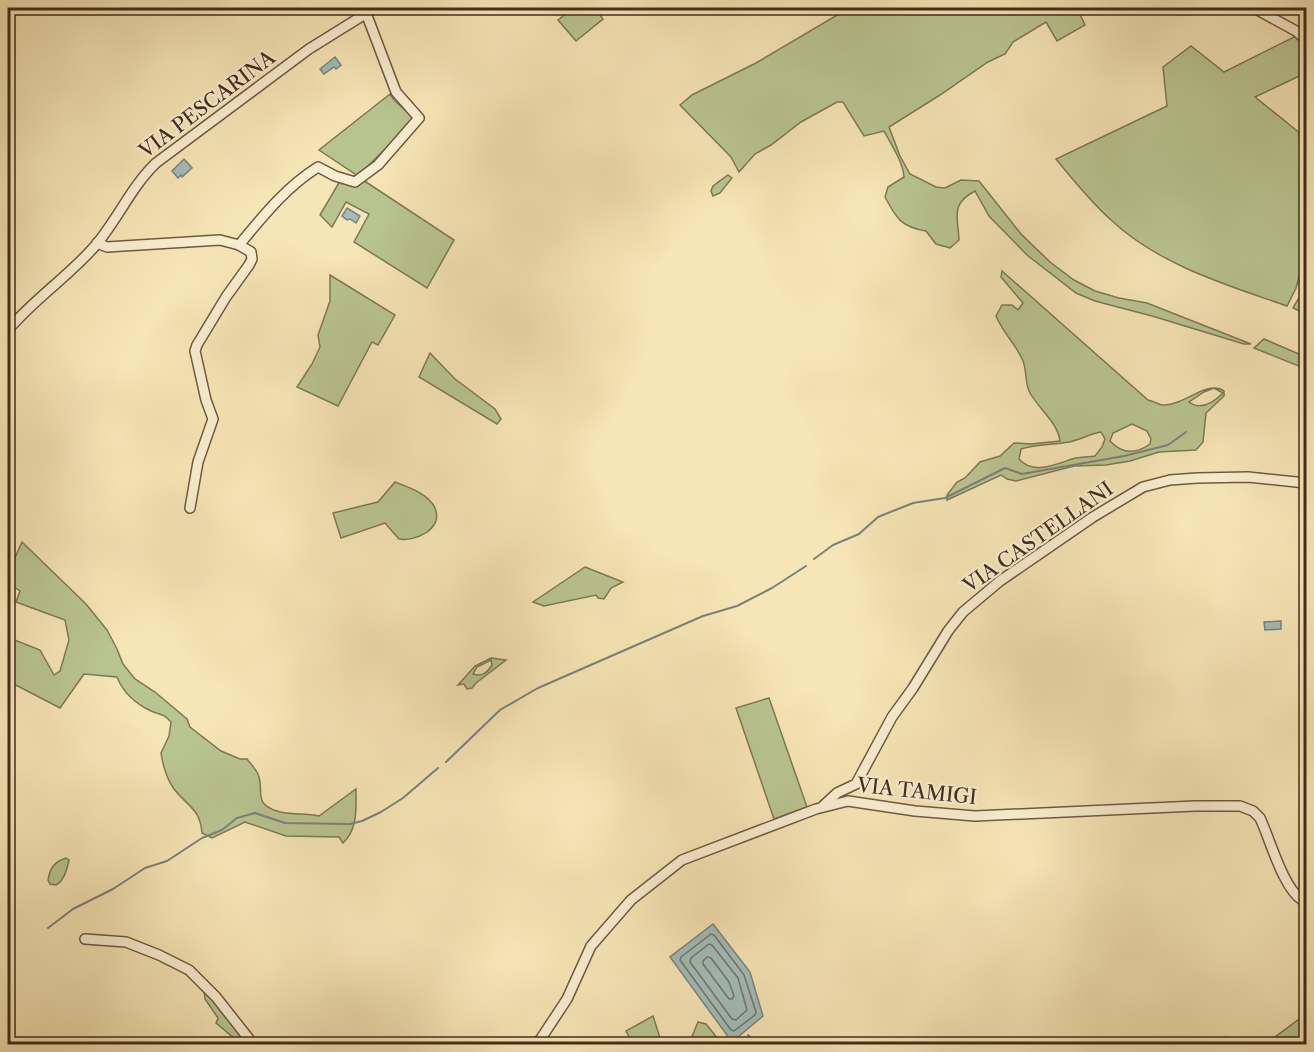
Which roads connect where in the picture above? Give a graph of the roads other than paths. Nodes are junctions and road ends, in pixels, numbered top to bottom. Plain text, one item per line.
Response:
1 (1254, 8) edge
2 (370, 10) edge
3 (1306, 40) edge
4 (98, 243) junction
5 (239, 245) junction
6 (8, 330) edge
7 (1306, 483) edge
8 (190, 508) dead end
9 (819, 808) junction
10 (1306, 899) edge
11 (85, 939) dead end
12 (253, 1044) edge
13 (534, 1044) edge

1 - 3 street
2 - 4 street, VIA PESCARINA
2 - 5 street
4 - 5 street
4 - 6 street, VIA PESCARINA
5 - 8 street
7 - 9 street, VIA CASTELLANI
9 - 10 street, VIA TAMIGI
9 - 13 street, VIA TAMIGI
11 - 12 street

